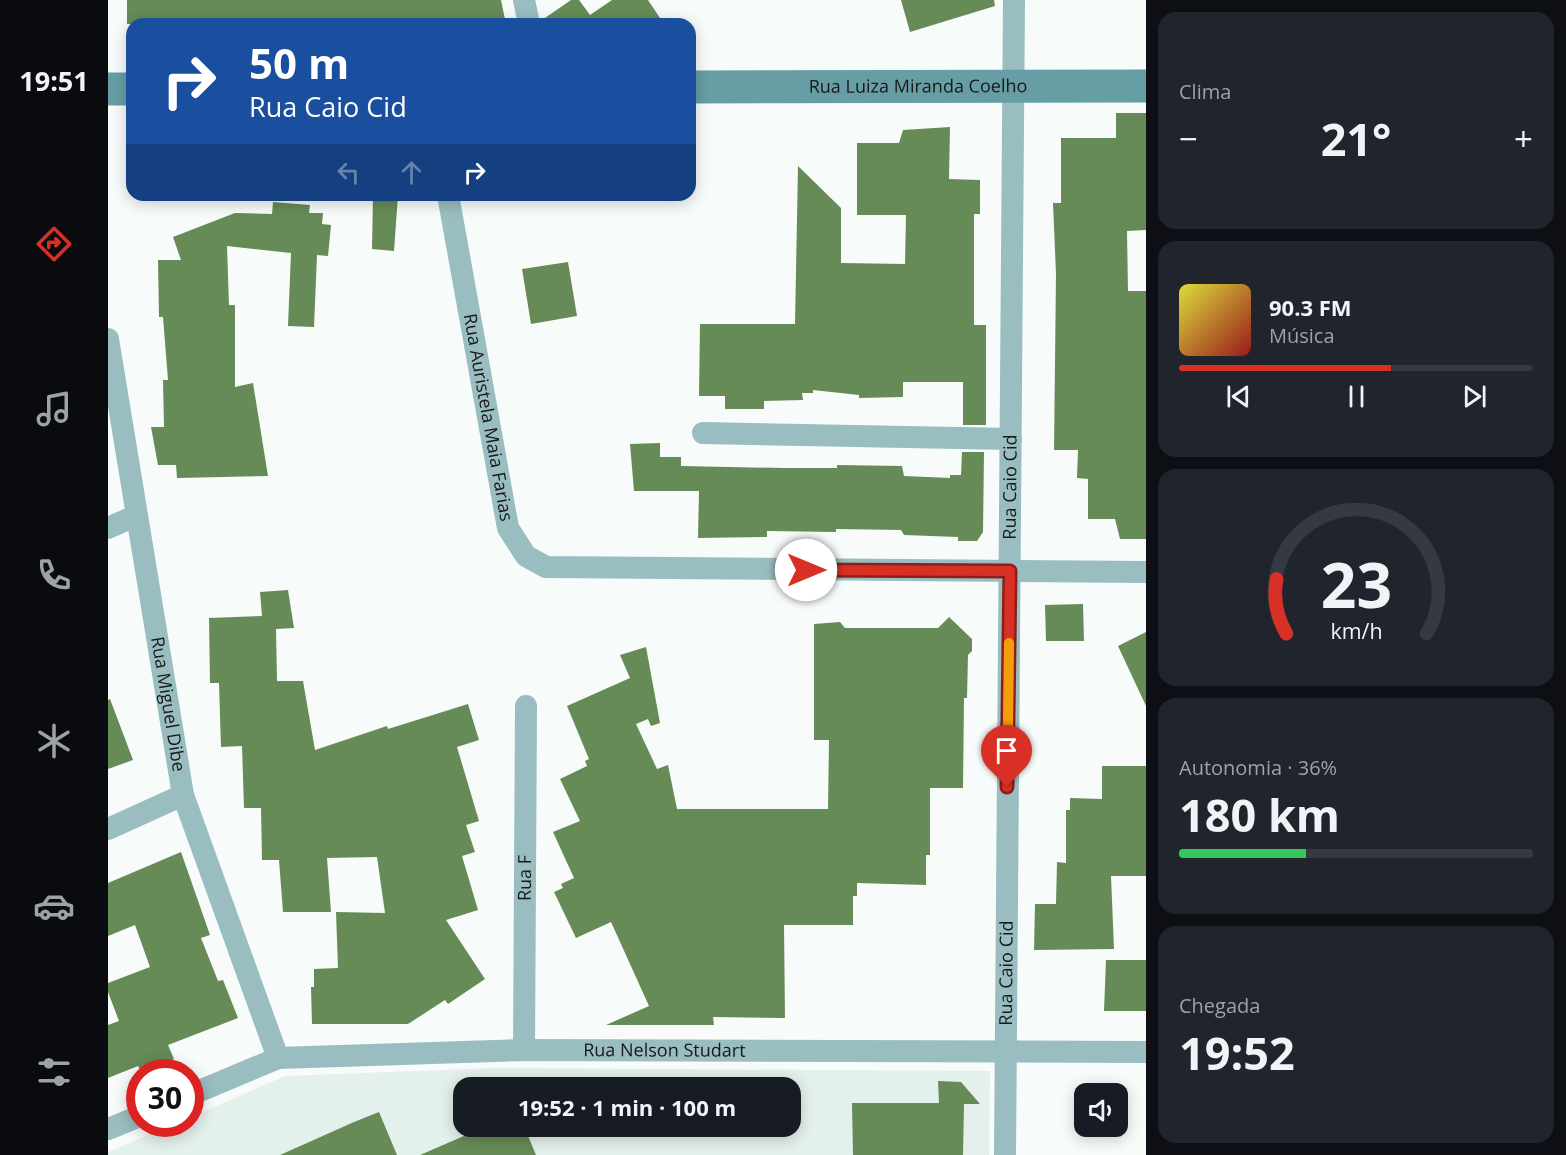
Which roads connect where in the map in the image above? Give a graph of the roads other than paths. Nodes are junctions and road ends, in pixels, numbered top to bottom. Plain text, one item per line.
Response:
1 (524, 0) edge
2 (1014, 0) edge
3 (528, 18) edge
4 (1146, 86) edge
5 (696, 87) edge
6 (1014, 87) junction
7 (126, 88) edge
8 (108, 89) edge
9 (449, 201) edge
10 (108, 339) edge
11 (703, 433) dead end
12 (1011, 439) junction
13 (135, 516) junction
14 (108, 528) edge
15 (1010, 571) junction
16 (1146, 572) edge
17 (526, 706) dead end
18 (183, 795) junction
19 (108, 829) edge
20 (524, 1050) junction
21 (1004, 1050) junction
22 (1146, 1052) edge
23 (278, 1058) junction
24 (204, 1089) edge
25 (126, 1122) edge
26 (108, 1129) edge
27 (1005, 1155) edge

1 - 3 street
2 - 6 street, Rua Caio Cid
4 - 6 street, Rua Luiza Miranda Coelho
5 - 6 street, Rua Luiza Miranda Coelho
6 - 12 street, Rua Caio Cid
7 - 8 street
9 - 15 street, Rua Auristela Maia Farias
10 - 13 street, Rua Miguel Dibe
11 - 12 street
12 - 15 street, Rua Caio Cid
13 - 14 street
13 - 18 street, Rua Miguel Dibe
15 - 16 street, Rua Auristela Maia Farias
15 - 21 street, Rua Caio Cid
17 - 20 street, Rua F
18 - 19 street
18 - 23 street, Rua Miguel Dibe
20 - 21 street, Rua Nelson Studart
20 - 23 street, Rua Nelson Studart
21 - 22 street, Rua Nelson Studart
21 - 27 street, Rua Caio Cid
23 - 24 street, Rua Nelson Studart
25 - 26 street

